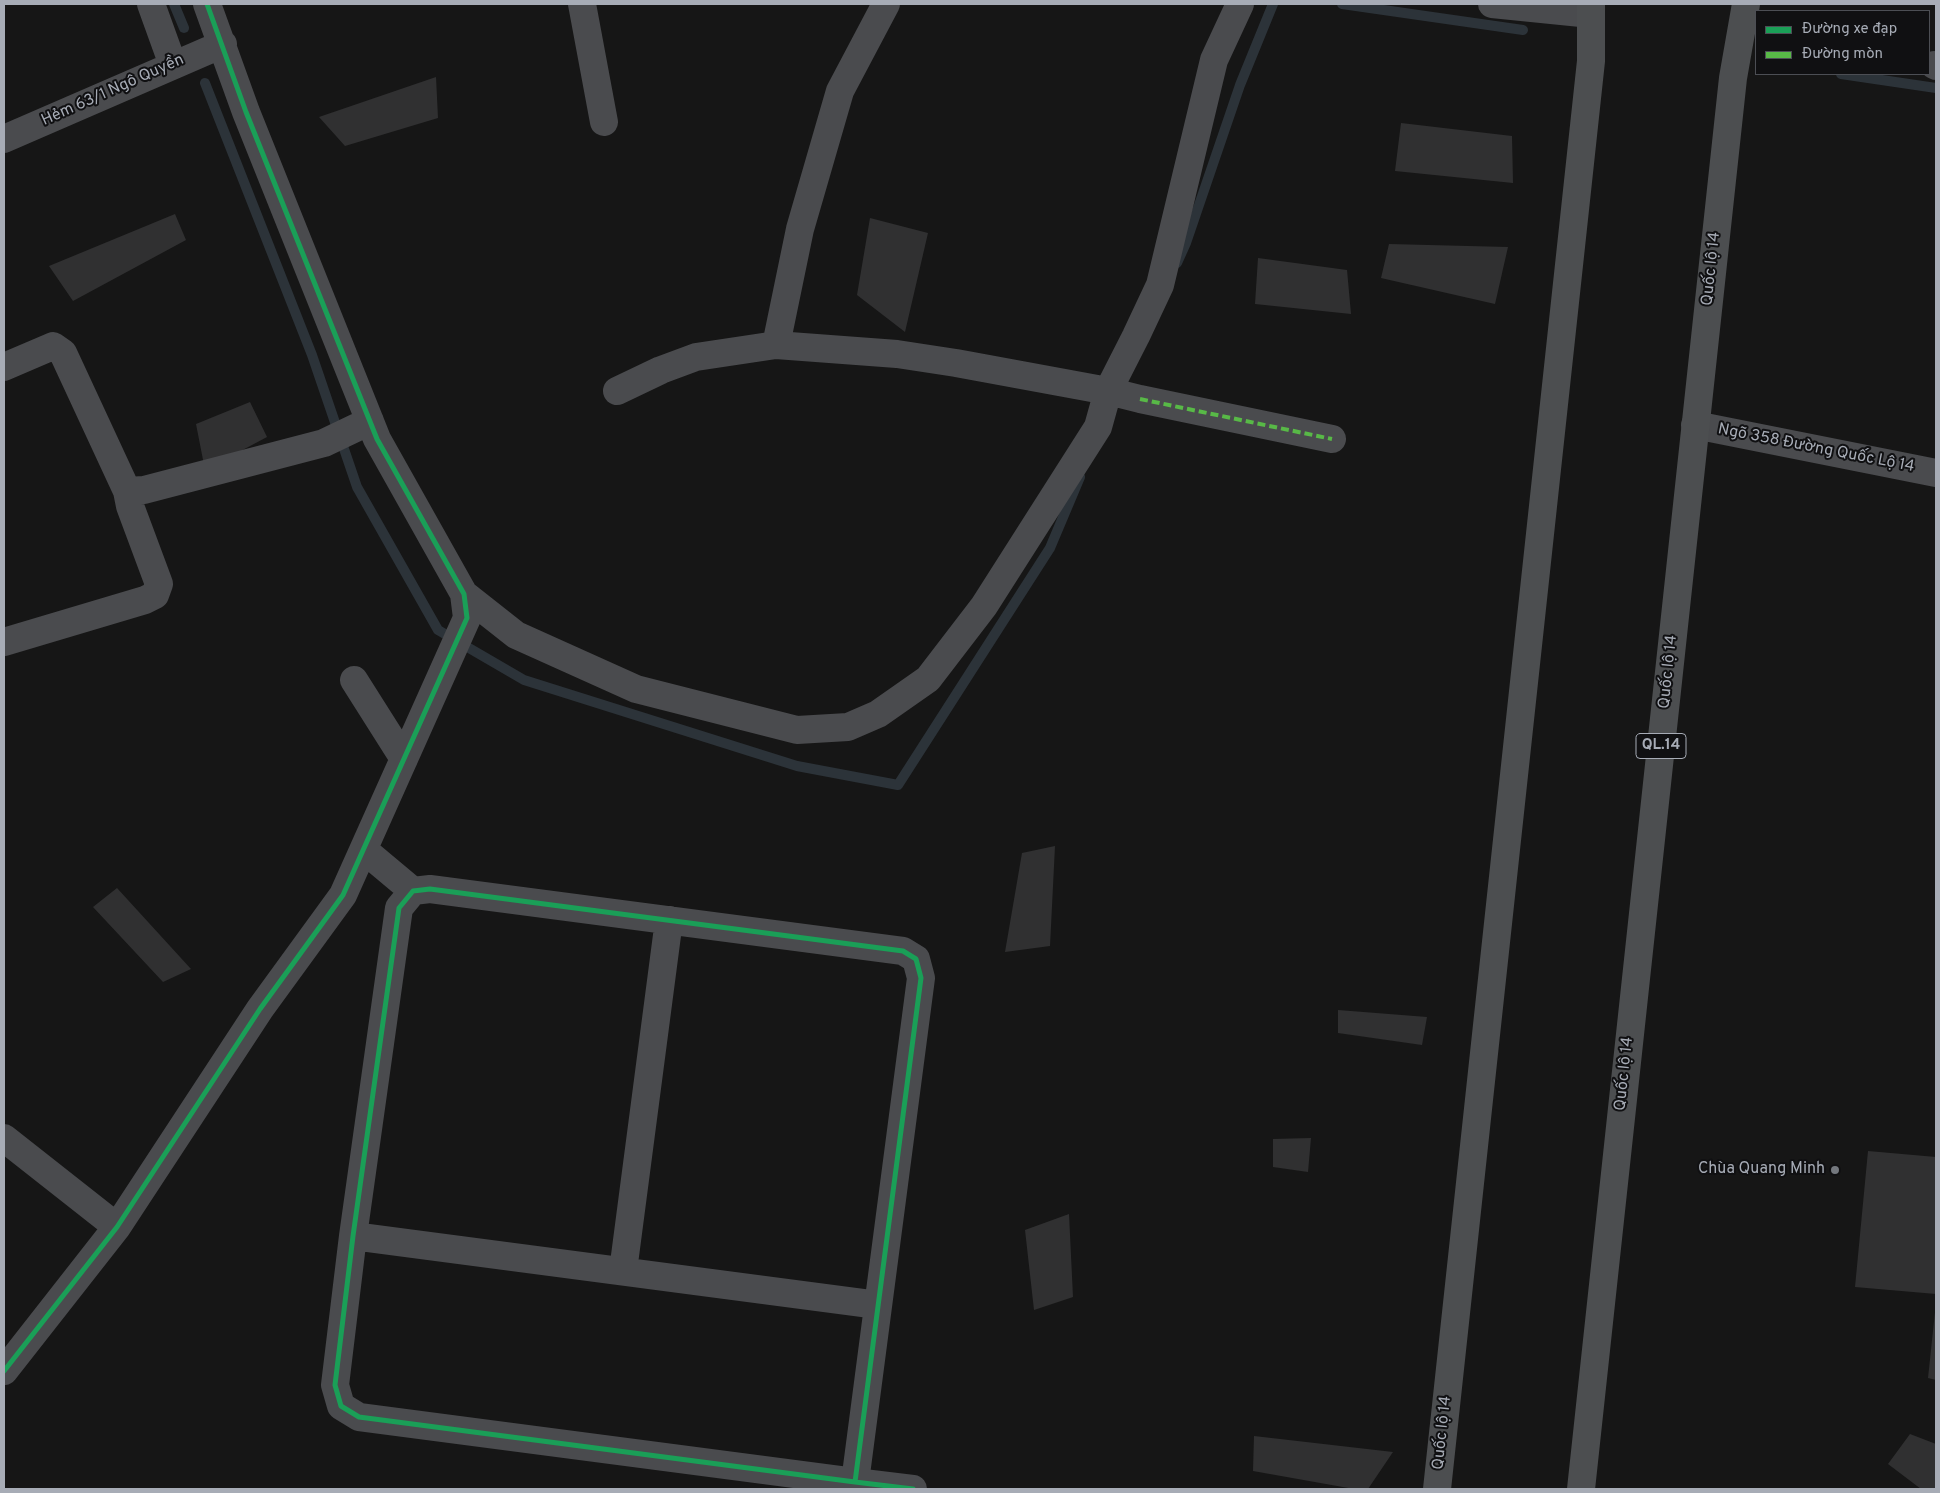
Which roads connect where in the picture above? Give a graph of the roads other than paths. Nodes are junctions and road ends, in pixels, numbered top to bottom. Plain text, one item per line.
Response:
1 (151, 4) edge
2 (207, 4) edge
3 (582, 4) edge
4 (886, 4) edge
5 (1240, 4) edge
6 (1492, 4) edge
7 (1746, 4) edge
8 (1591, 9) edge
9 (223, 44) junction
10 (173, 65) junction
11 (604, 122) dead end
12 (4, 139) edge
13 (776, 345) junction
14 (4, 367) edge
15 (617, 391) dead end
16 (1108, 391) junction
17 (1695, 425) junction
18 (360, 426) junction
19 (1332, 439) dead end
20 (1936, 473) edge
21 (126, 491) junction
22 (464, 594) junction
23 (4, 642) edge
24 (354, 680) dead end
25 (404, 760) junction
26 (364, 850) junction
27 (413, 891) junction
28 (668, 920) junction
29 (4, 1138) edge
30 (117, 1227) junction
31 (353, 1236) junction
32 (623, 1271) junction
33 (878, 1305) junction
34 (4, 1371) edge
35 (855, 1482) junction
36 (913, 1489) edge
37 (1437, 1489) edge
38 (1581, 1489) edge

1 - 10 street
2 - 9 street
3 - 11 street
4 - 13 street
5 - 16 street
6 - 8 street
7 - 17 highway, Quốc lộ 14 / QL.14
8 - 37 highway, Quốc lộ 14
9 - 10 street, Hẻm 63/1 Ngô Quyền
9 - 18 street
10 - 12 street, Hẻm 63/1 Ngô Quyền
13 - 15 street
13 - 16 street
14 - 21 street
16 - 19 street
16 - 22 street
17 - 20 street, Ngõ 358 Đường Quốc Lộ 14
17 - 38 highway, Quốc lộ 14 / QL.14
18 - 21 street
18 - 22 street
21 - 23 street
22 - 25 street
24 - 25 street
25 - 26 street
26 - 27 street
26 - 30 street
27 - 28 street
27 - 31 street
28 - 32 street
28 - 33 street
29 - 30 street
30 - 34 street
31 - 32 street
31 - 35 street
32 - 33 street
33 - 35 street
35 - 36 street

